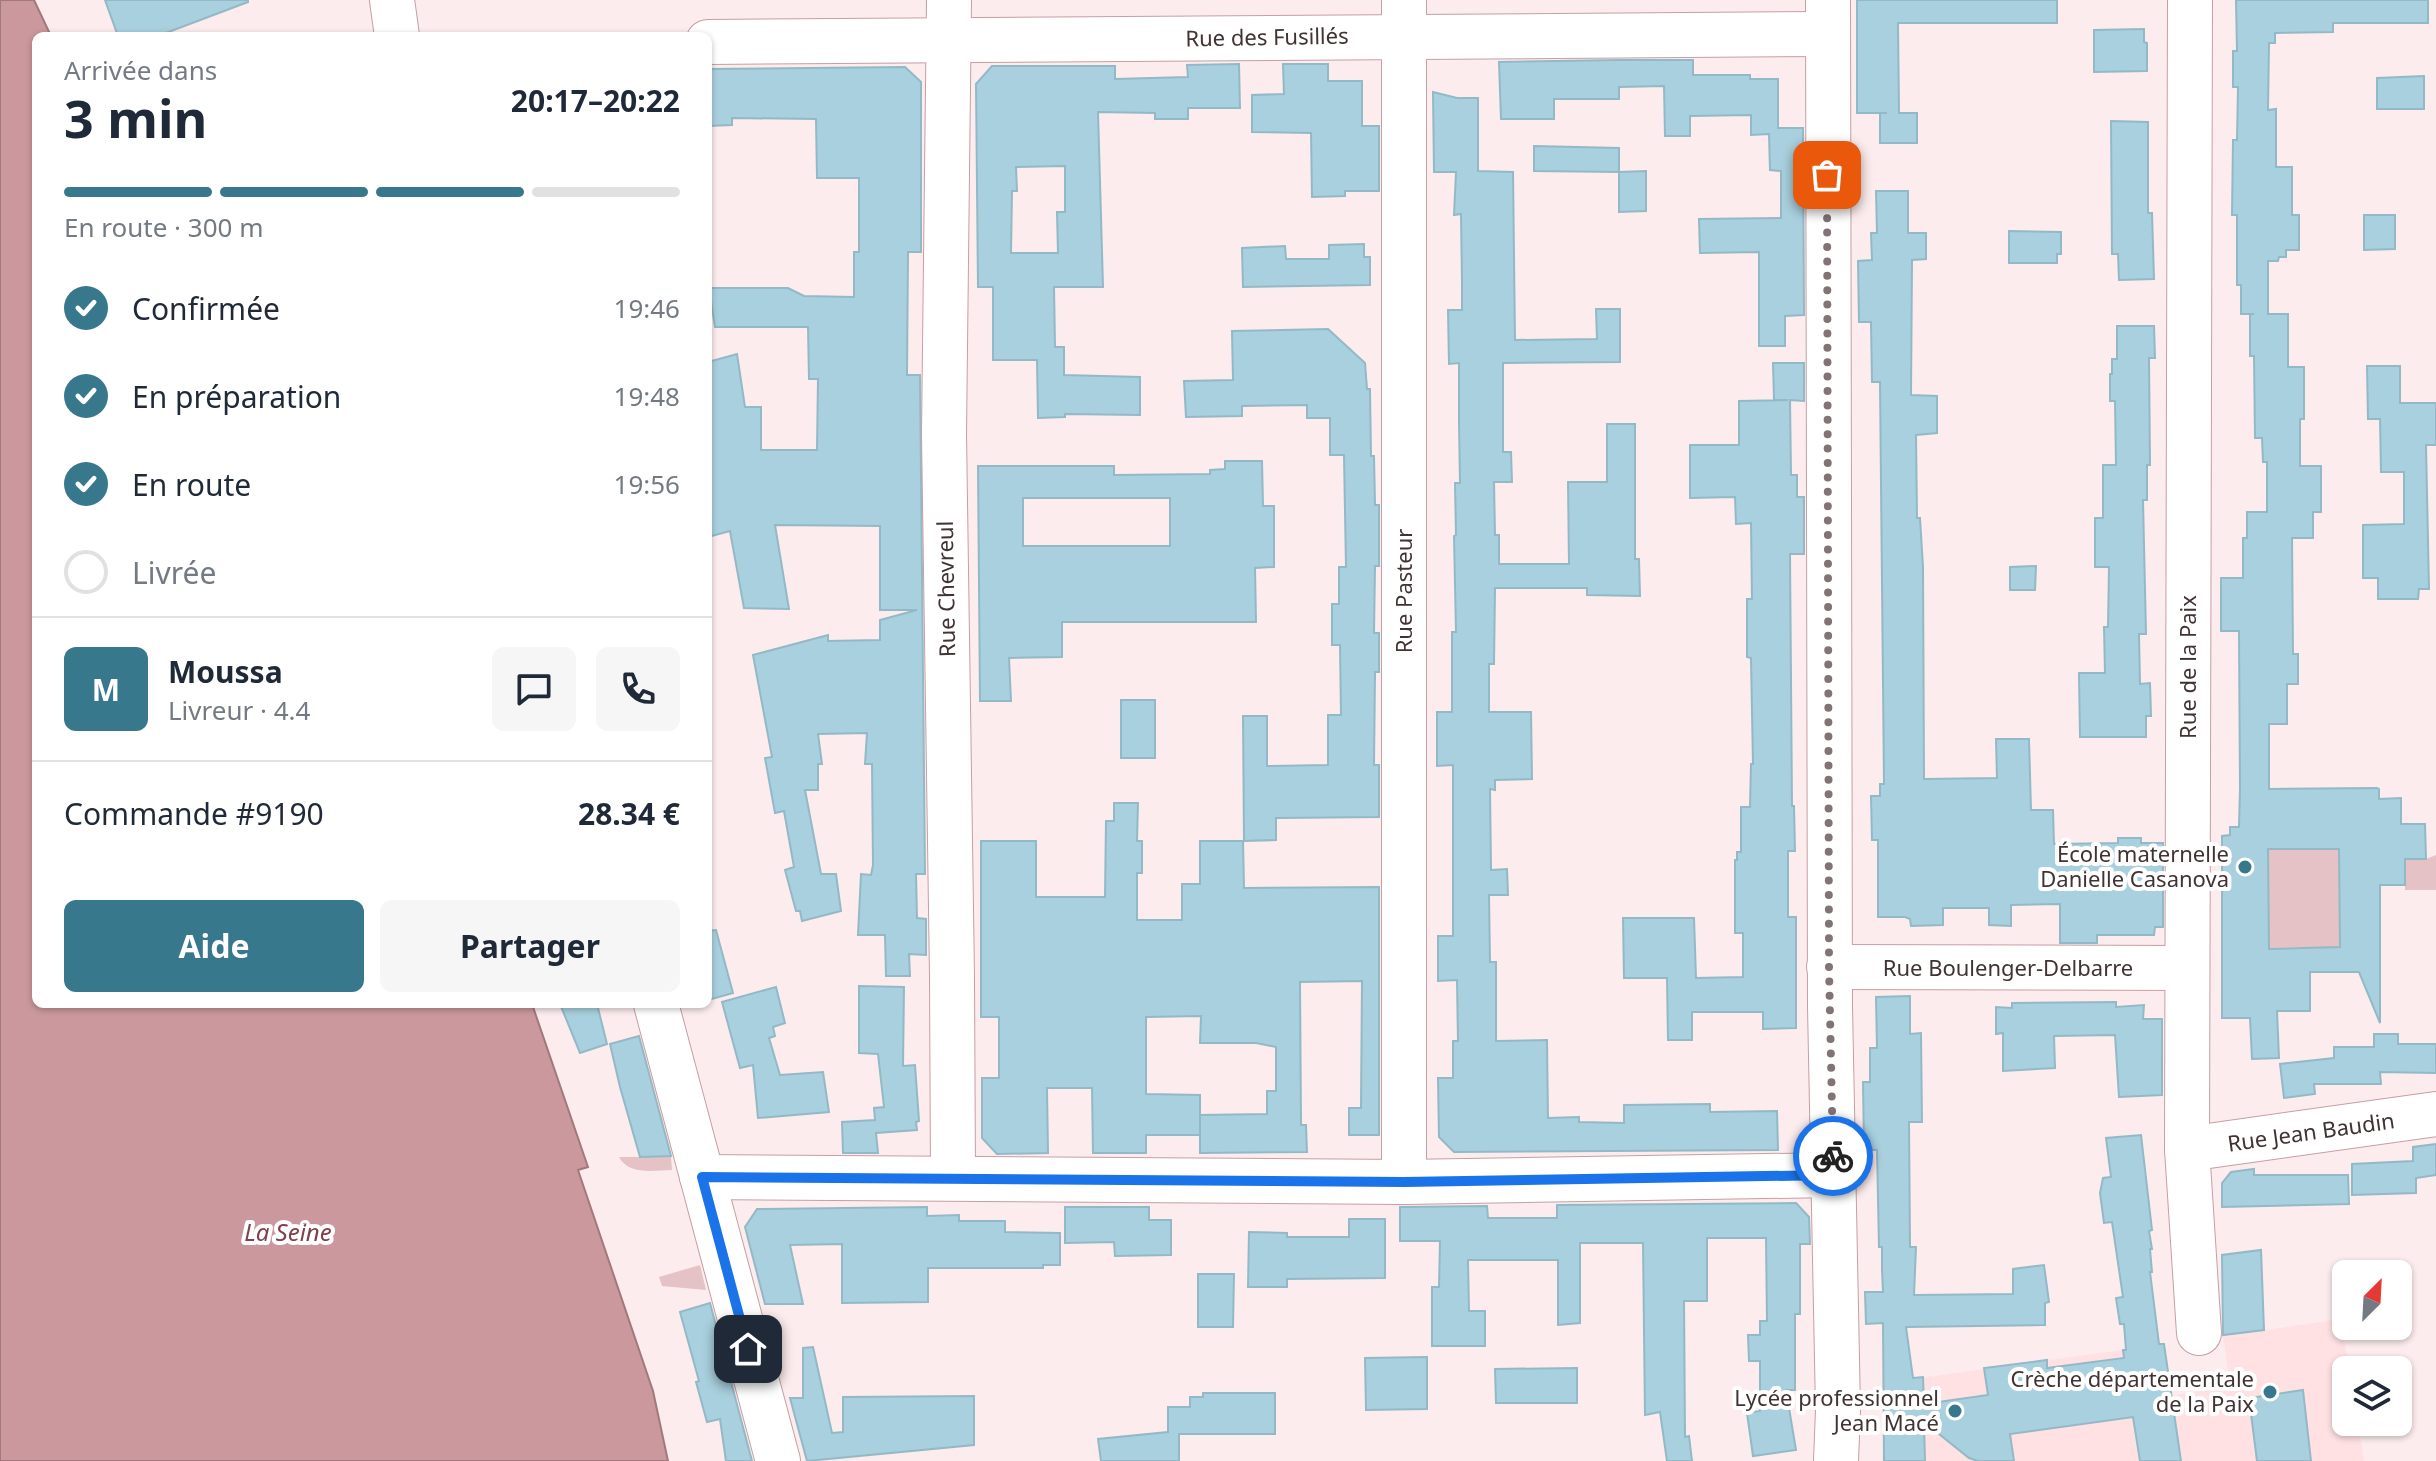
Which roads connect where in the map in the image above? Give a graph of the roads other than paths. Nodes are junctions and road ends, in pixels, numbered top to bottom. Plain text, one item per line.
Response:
1 (392, 0) edge
2 (2190, 0) edge
3 (1827, 17) edge
4 (1404, 18) edge
5 (949, 20) edge
6 (396, 32) edge
7 (712, 42) edge
8 (1829, 967) junction
9 (2187, 968) junction
10 (657, 1008) edge
11 (2436, 1114) edge
12 (2187, 1149) junction
13 (1833, 1175) junction
14 (702, 1177) junction
15 (953, 1178) junction
16 (1404, 1182) junction
17 (2199, 1333) dead end
18 (778, 1461) edge
19 (1836, 1461) edge

1 - 6 street
2 - 9 street, Rue de la Paix
3 - 4 street, Rue des Fusillés
3 - 8 street
4 - 5 street, Rue des Fusillés
4 - 16 street, Rue Pasteur
5 - 7 street, Rue des Fusillés
5 - 15 street, Rue Chevreul
8 - 9 street, Rue Boulenger-Delbarre
8 - 13 street
9 - 12 street, Rue de la Paix
10 - 14 street
11 - 12 street, Rue Jean Baudin
12 - 17 street, Rue de la Paix
13 - 16 street
13 - 19 street
14 - 15 street
14 - 18 street
15 - 16 street

